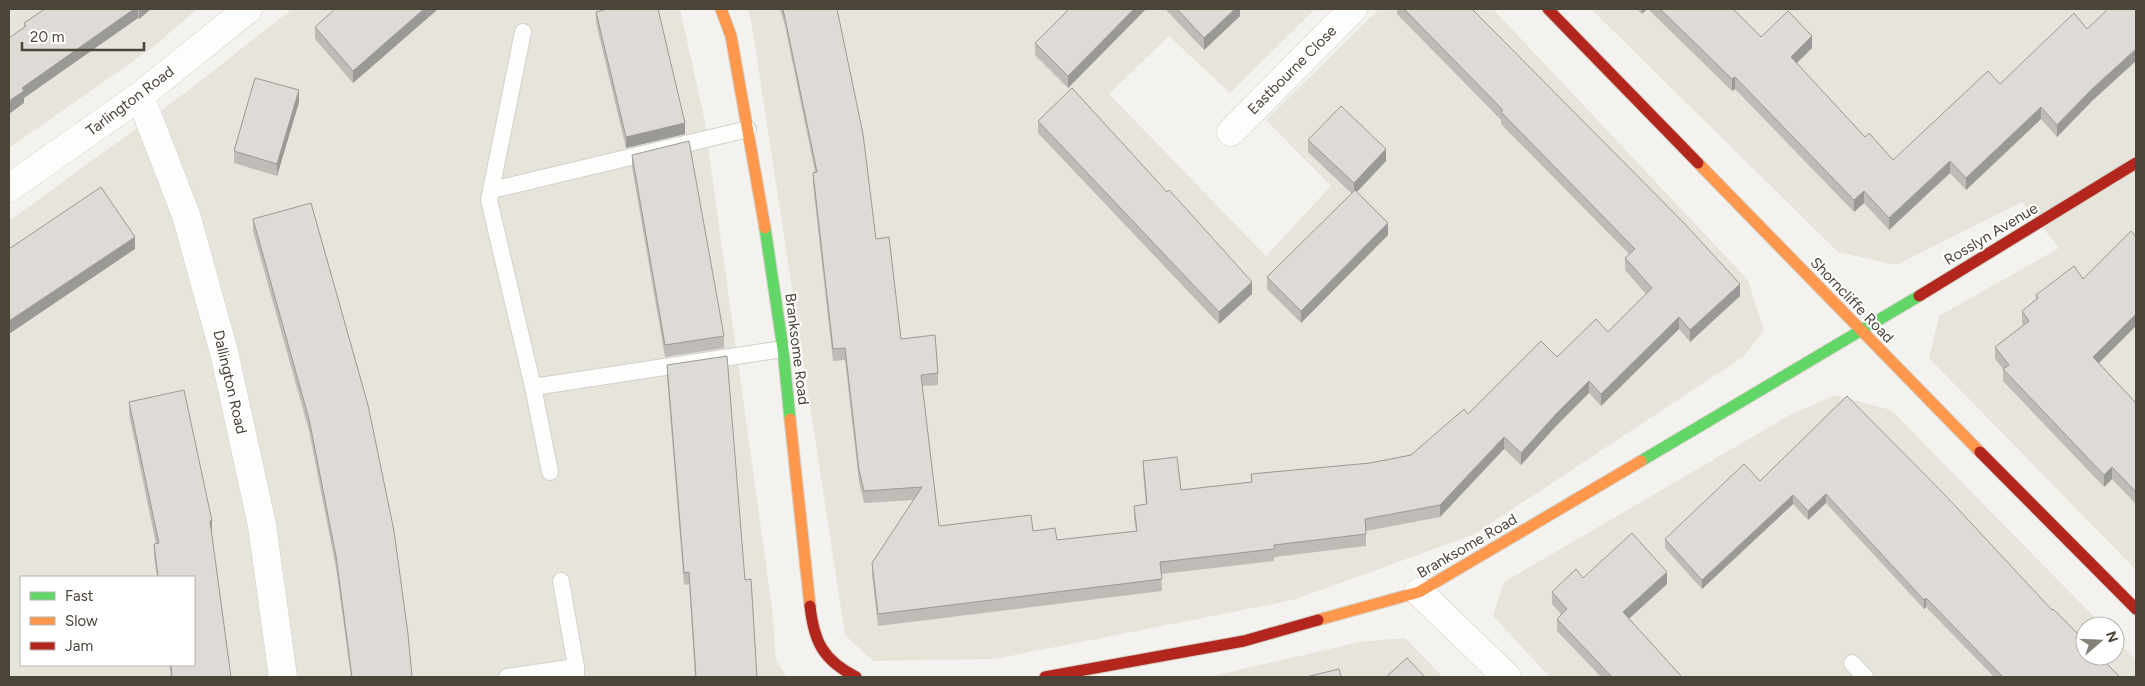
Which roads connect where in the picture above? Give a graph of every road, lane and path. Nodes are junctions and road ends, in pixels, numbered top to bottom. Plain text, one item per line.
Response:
1 (248, 9) edge
2 (721, 9) edge
3 (1353, 9) edge
4 (1548, 9) edge
5 (523, 32) dead end
6 (140, 96) junction
7 (748, 129) junction
8 (1231, 132) dead end
9 (2136, 163) edge
10 (9, 188) edge
11 (492, 190) junction
12 (1861, 330) junction
13 (783, 349) junction
14 (533, 387) junction
15 (550, 472) dead end
16 (561, 581) dead end
17 (1419, 592) junction
18 (2136, 609) edge
19 (1852, 663) dead end
20 (576, 672) edge
21 (283, 677) edge
22 (507, 677) edge
23 (856, 677) edge
24 (1045, 677) edge
25 (1507, 677) edge
26 (1865, 677) edge

1 - 6 street, Tarlington Road
2 - 7 street, Branksome Road
3 - 8 street, Eastbourne Close
4 - 12 street, Shorncliffe Road
5 - 11 lane
6 - 10 street, Tarlington Road
6 - 21 street, Dallington Road
7 - 11 lane
7 - 13 street, Branksome Road
9 - 12 street, Rosslyn Avenue
11 - 14 lane
12 - 17 street, Branksome Road
12 - 18 street, Shorncliffe Road
13 - 14 lane
13 - 23 street, Branksome Road
14 - 15 lane
16 - 20 lane
17 - 24 street, Branksome Road
17 - 25 street
19 - 26 lane
20 - 22 lane

